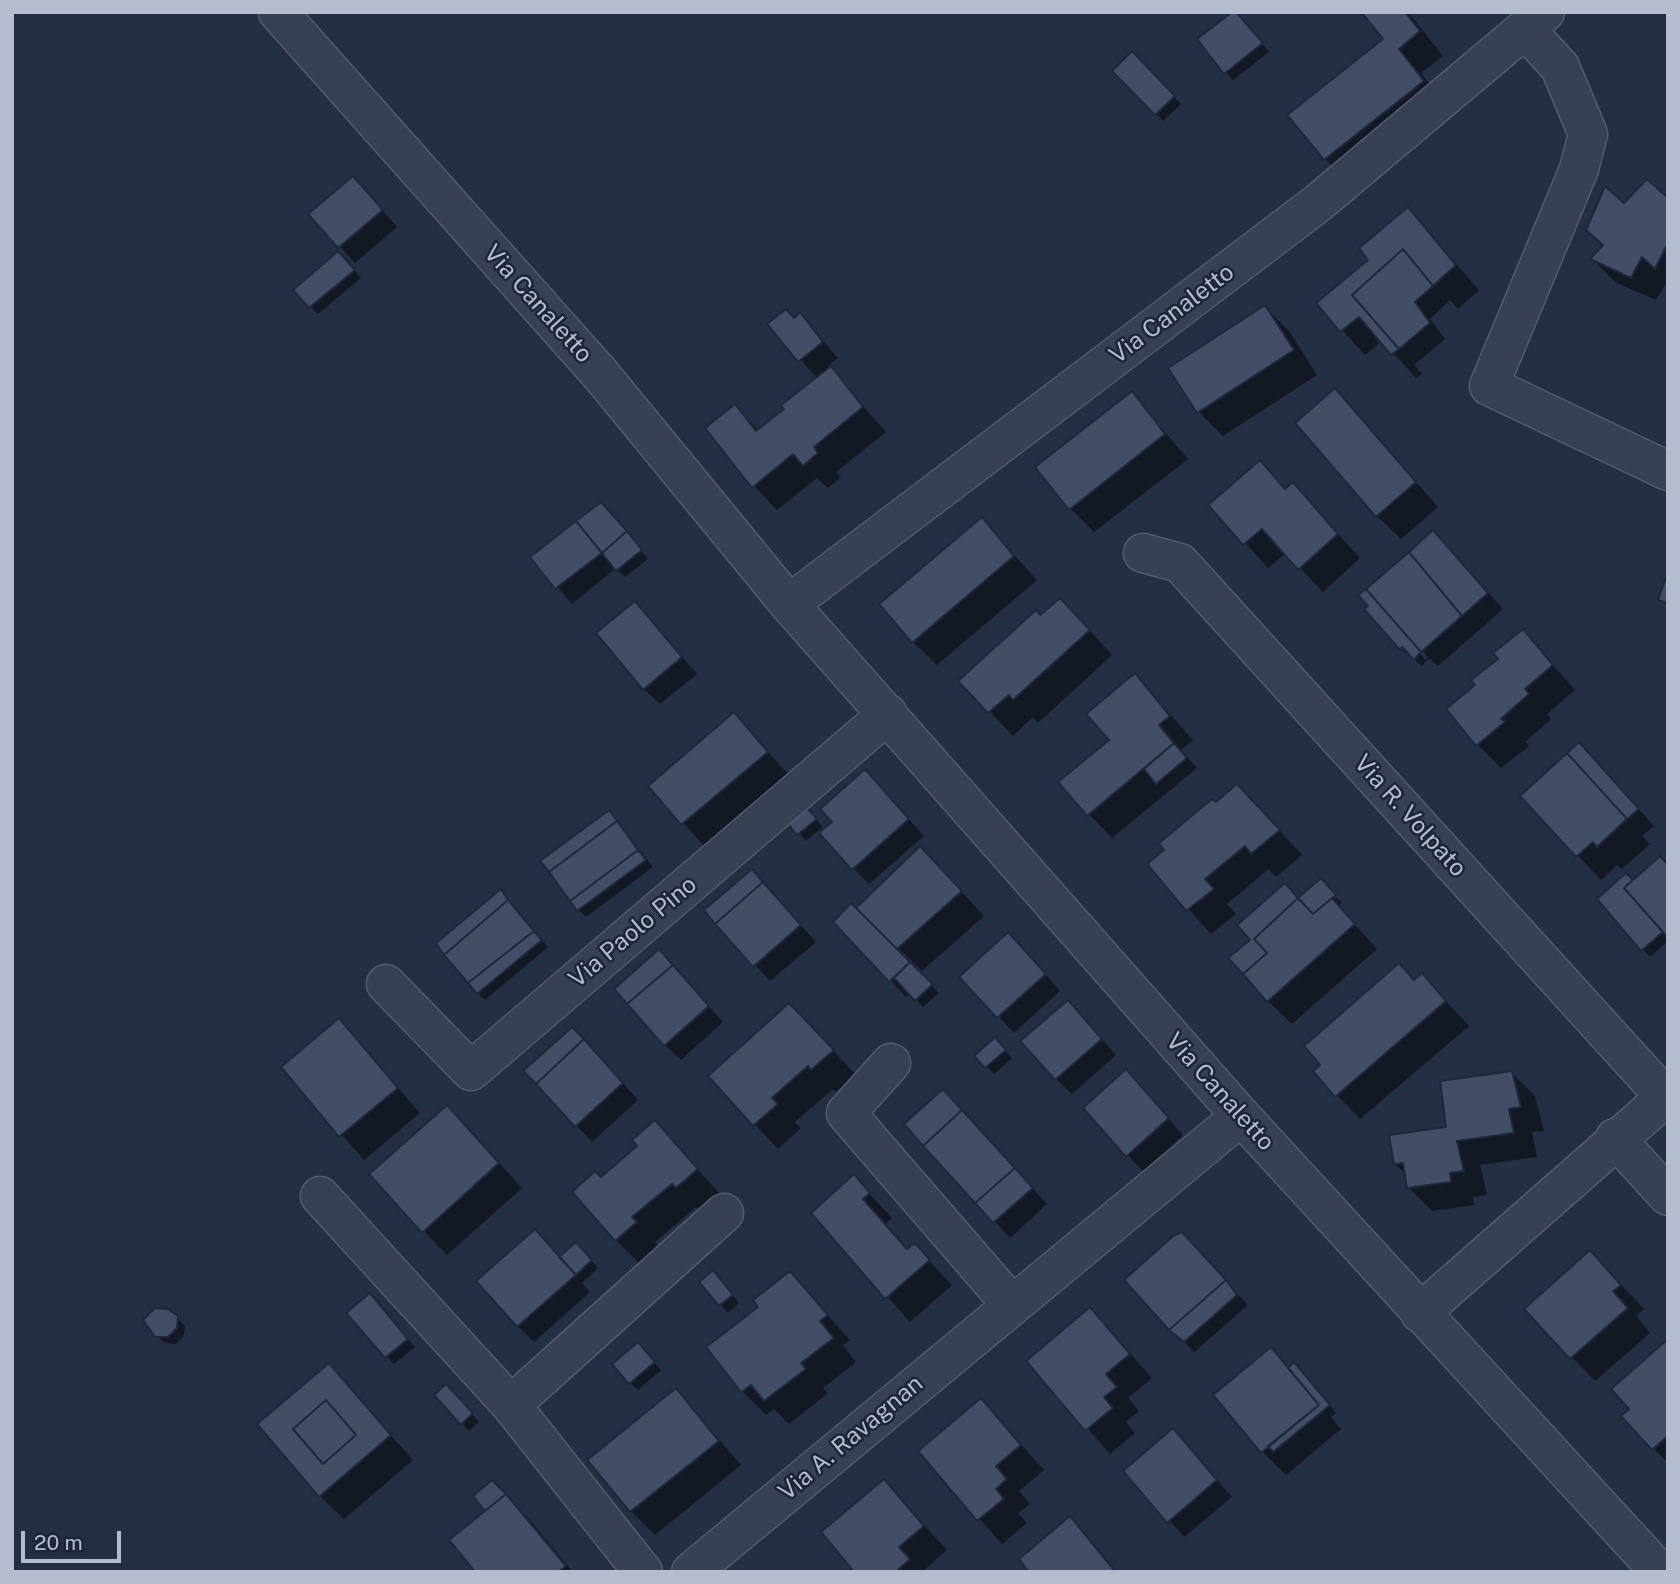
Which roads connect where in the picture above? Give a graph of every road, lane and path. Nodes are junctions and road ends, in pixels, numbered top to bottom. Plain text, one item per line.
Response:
1 (278, 12) edge
2 (1535, 21) edge
3 (1668, 471) edge
4 (1143, 553) dead end
5 (789, 604) junction
6 (888, 714) junction
7 (386, 984) dead end
8 (891, 1063) dead end
9 (1666, 1096) edge
10 (1241, 1116) junction
11 (1615, 1138) junction
12 (320, 1196) dead end
13 (1668, 1196) edge
14 (724, 1213) dead end
15 (1012, 1305) junction
16 (1420, 1313) junction
17 (510, 1405) junction
18 (643, 1572) edge
19 (691, 1572) edge
20 (1660, 1572) edge

1 - 5 street, Via Canaletto
2 - 3 street
2 - 5 street, Via Canaletto
4 - 9 street, Via R. Volpato
5 - 6 street, Via Canaletto
6 - 7 street, Via Paolo Pino
6 - 10 street, Via Canaletto
8 - 15 street
9 - 11 street
10 - 15 street, Via A. Ravagnan
10 - 16 street, Via Canaletto
11 - 13 street
11 - 16 street
12 - 17 street
14 - 17 street
15 - 19 street, Via A. Ravagnan
16 - 20 street, Via Canaletto
17 - 18 street

